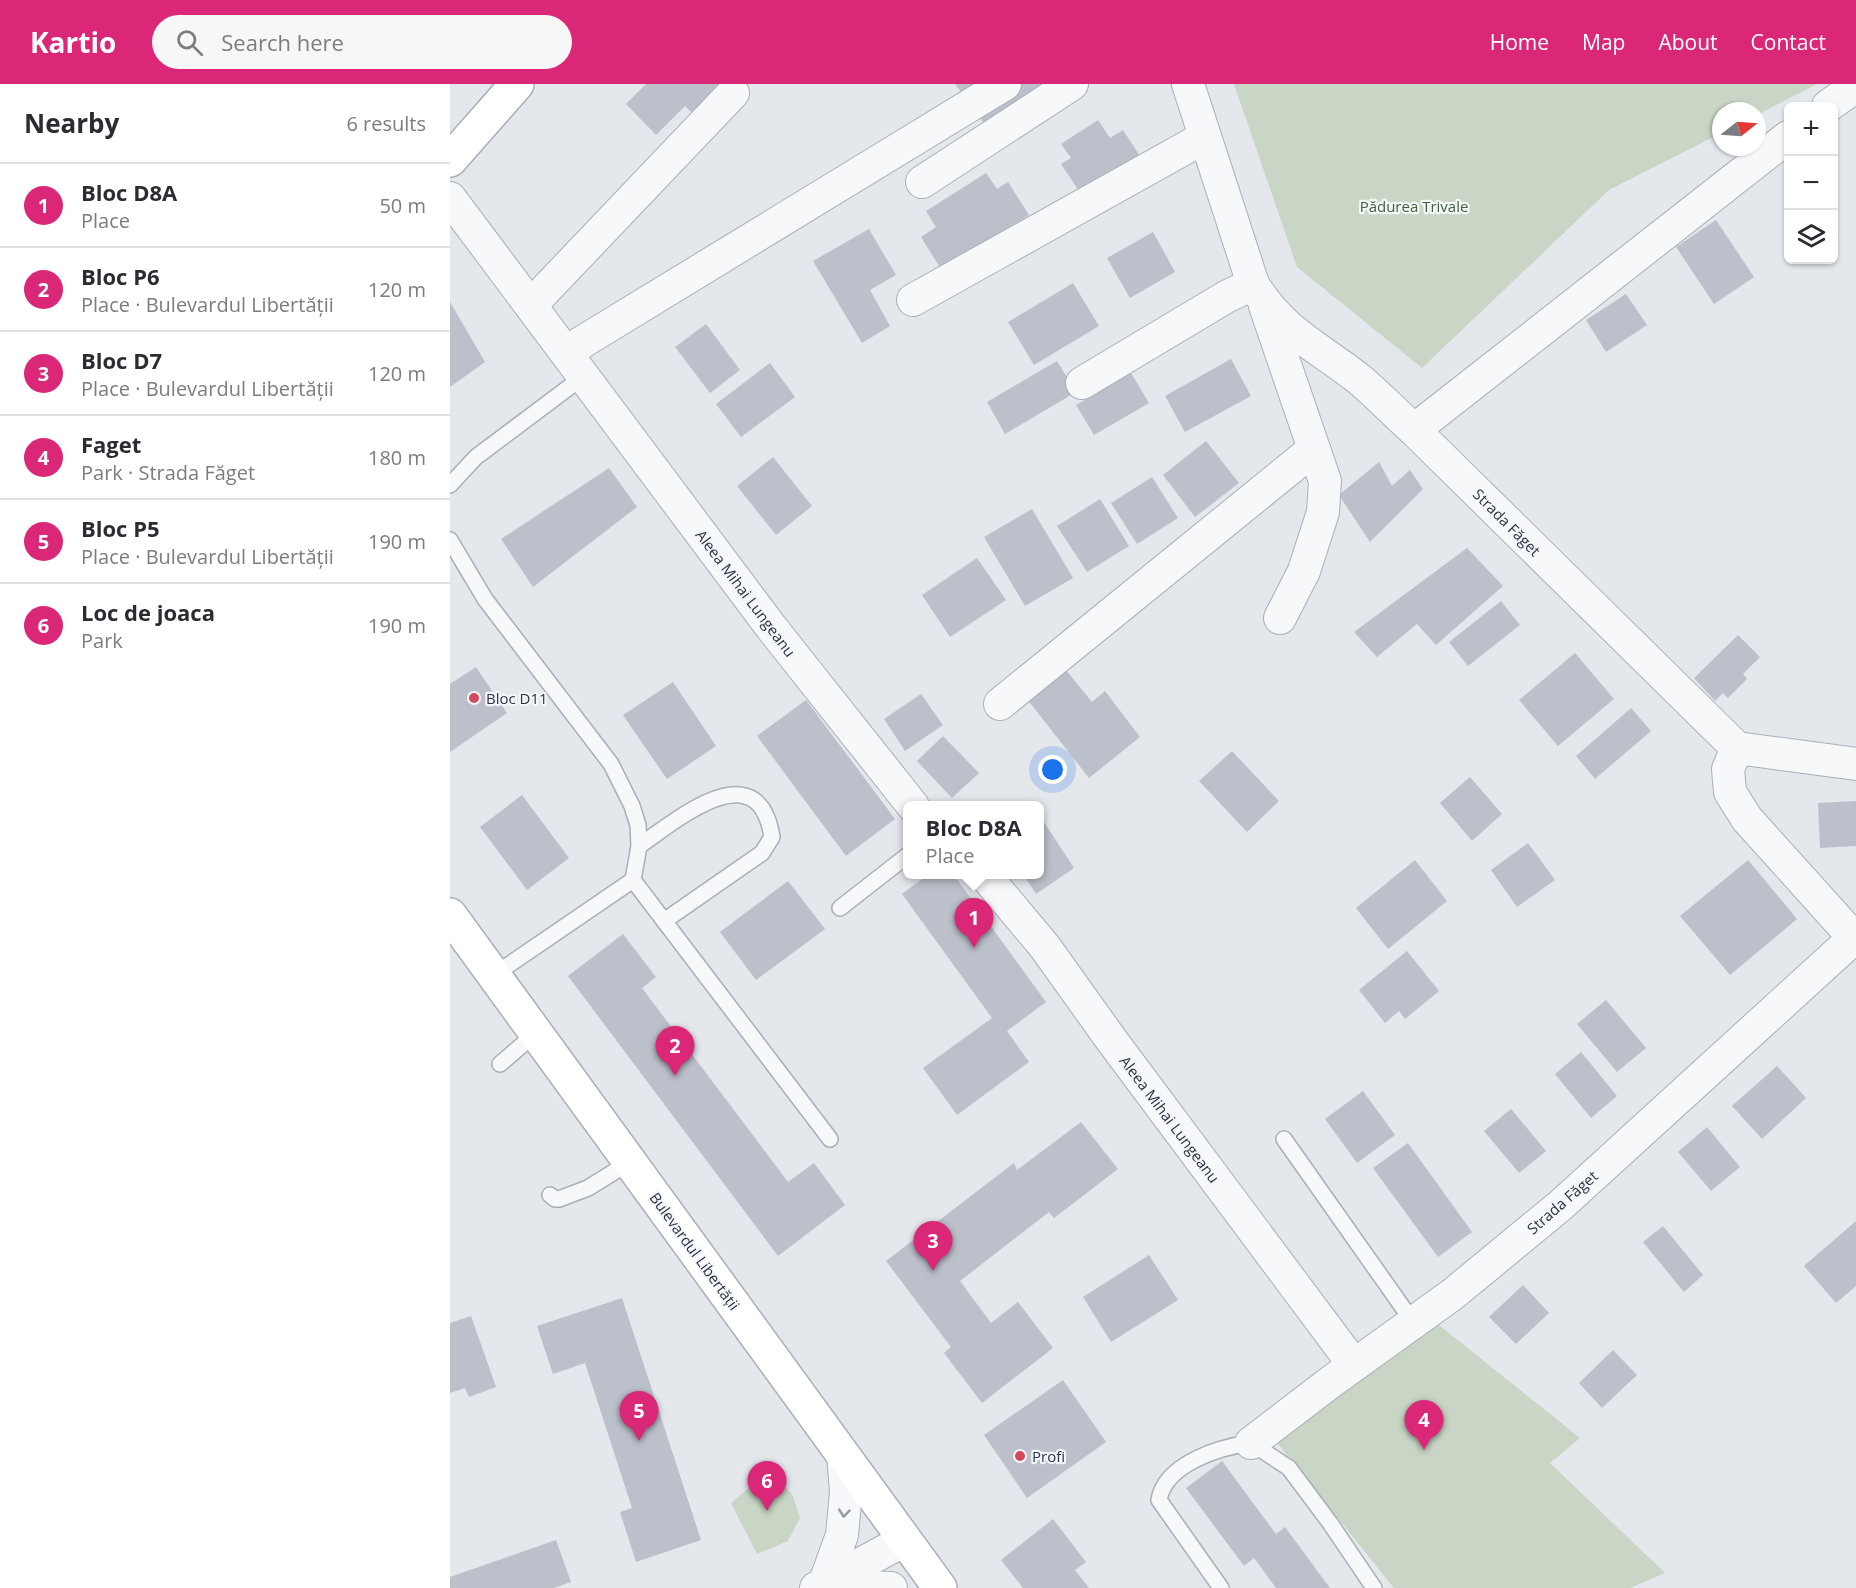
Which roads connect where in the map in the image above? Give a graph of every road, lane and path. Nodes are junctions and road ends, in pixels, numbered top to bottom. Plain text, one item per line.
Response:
1 (517, 84) edge
2 (1005, 84) edge
3 (1072, 84) edge
4 (1188, 84) edge
5 (1856, 86) edge
6 (733, 93) dead end
7 (1834, 102) edge
8 (1205, 137) junction
9 (1784, 140) edge
10 (450, 160) edge
11 (922, 182) dead end
12 (450, 198) edge
13 (1258, 293) junction
14 (913, 300) dead end
15 (531, 305) junction
16 (575, 364) junction
17 (1082, 383) dead end
18 (1414, 430) junction
19 (1314, 449) junction
20 (450, 484) edge
21 (450, 540) edge
22 (1280, 618) dead end
23 (1000, 704) dead end
24 (1737, 748) junction
25 (1856, 764) edge
26 (909, 801) edge
27 (639, 846) junction
28 (903, 859) edge
29 (988, 879) edge
30 (633, 880) junction
31 (840, 908) dead end
32 (450, 915) edge
33 (664, 921) junction
34 (1855, 939) edge
35 (494, 975) junction
36 (536, 1033) junction
37 (500, 1064) dead end
38 (830, 1139) dead end
39 (1284, 1139) dead end
40 (630, 1162) junction
41 (550, 1195) dead end
42 (1413, 1322) junction
43 (1354, 1365) junction
44 (1251, 1443) junction
45 (843, 1455) junction
46 (905, 1540) junction
47 (820, 1586) edge
48 (891, 1588) edge
49 (940, 1588) edge
50 (1221, 1588) edge
51 (1374, 1588) edge

1 - 10 main road
2 - 16 street
3 - 11 street
4 - 8 street, Strada Făget
5 - 7 street
6 - 15 street
8 - 13 street, Strada Făget
8 - 14 street
9 - 18 street
12 - 15 street, Aleea Mihai Lungeanu
13 - 17 street
13 - 18 street, Strada Făget
13 - 19 street
15 - 16 street, Aleea Mihai Lungeanu
16 - 20 lane
16 - 26 street, Aleea Mihai Lungeanu
18 - 24 street, Strada Făget
19 - 22 street
19 - 23 street
21 - 27 lane
24 - 25 street
24 - 34 street, Strada Făget
27 - 30 lane
27 - 33 lane
28 - 31 lane
29 - 43 street, Aleea Mihai Lungeanu
30 - 33 lane
30 - 35 lane
32 - 35 main road, Bulevardul Libertății
33 - 38 lane
34 - 42 street, Strada Făget
35 - 36 main road, Bulevardul Libertății
36 - 37 lane
36 - 40 main road, Bulevardul Libertății
39 - 42 lane
40 - 41 lane
40 - 45 main road, Bulevardul Libertății
42 - 43 street, Strada Făget
43 - 44 street, Strada Făget
44 - 50 lane
44 - 51 lane
45 - 46 main road, Bulevardul Libertății
45 -> 47 street
46 - 47 street
46 - 49 main road, Bulevardul Libertății
47 - 48 street

